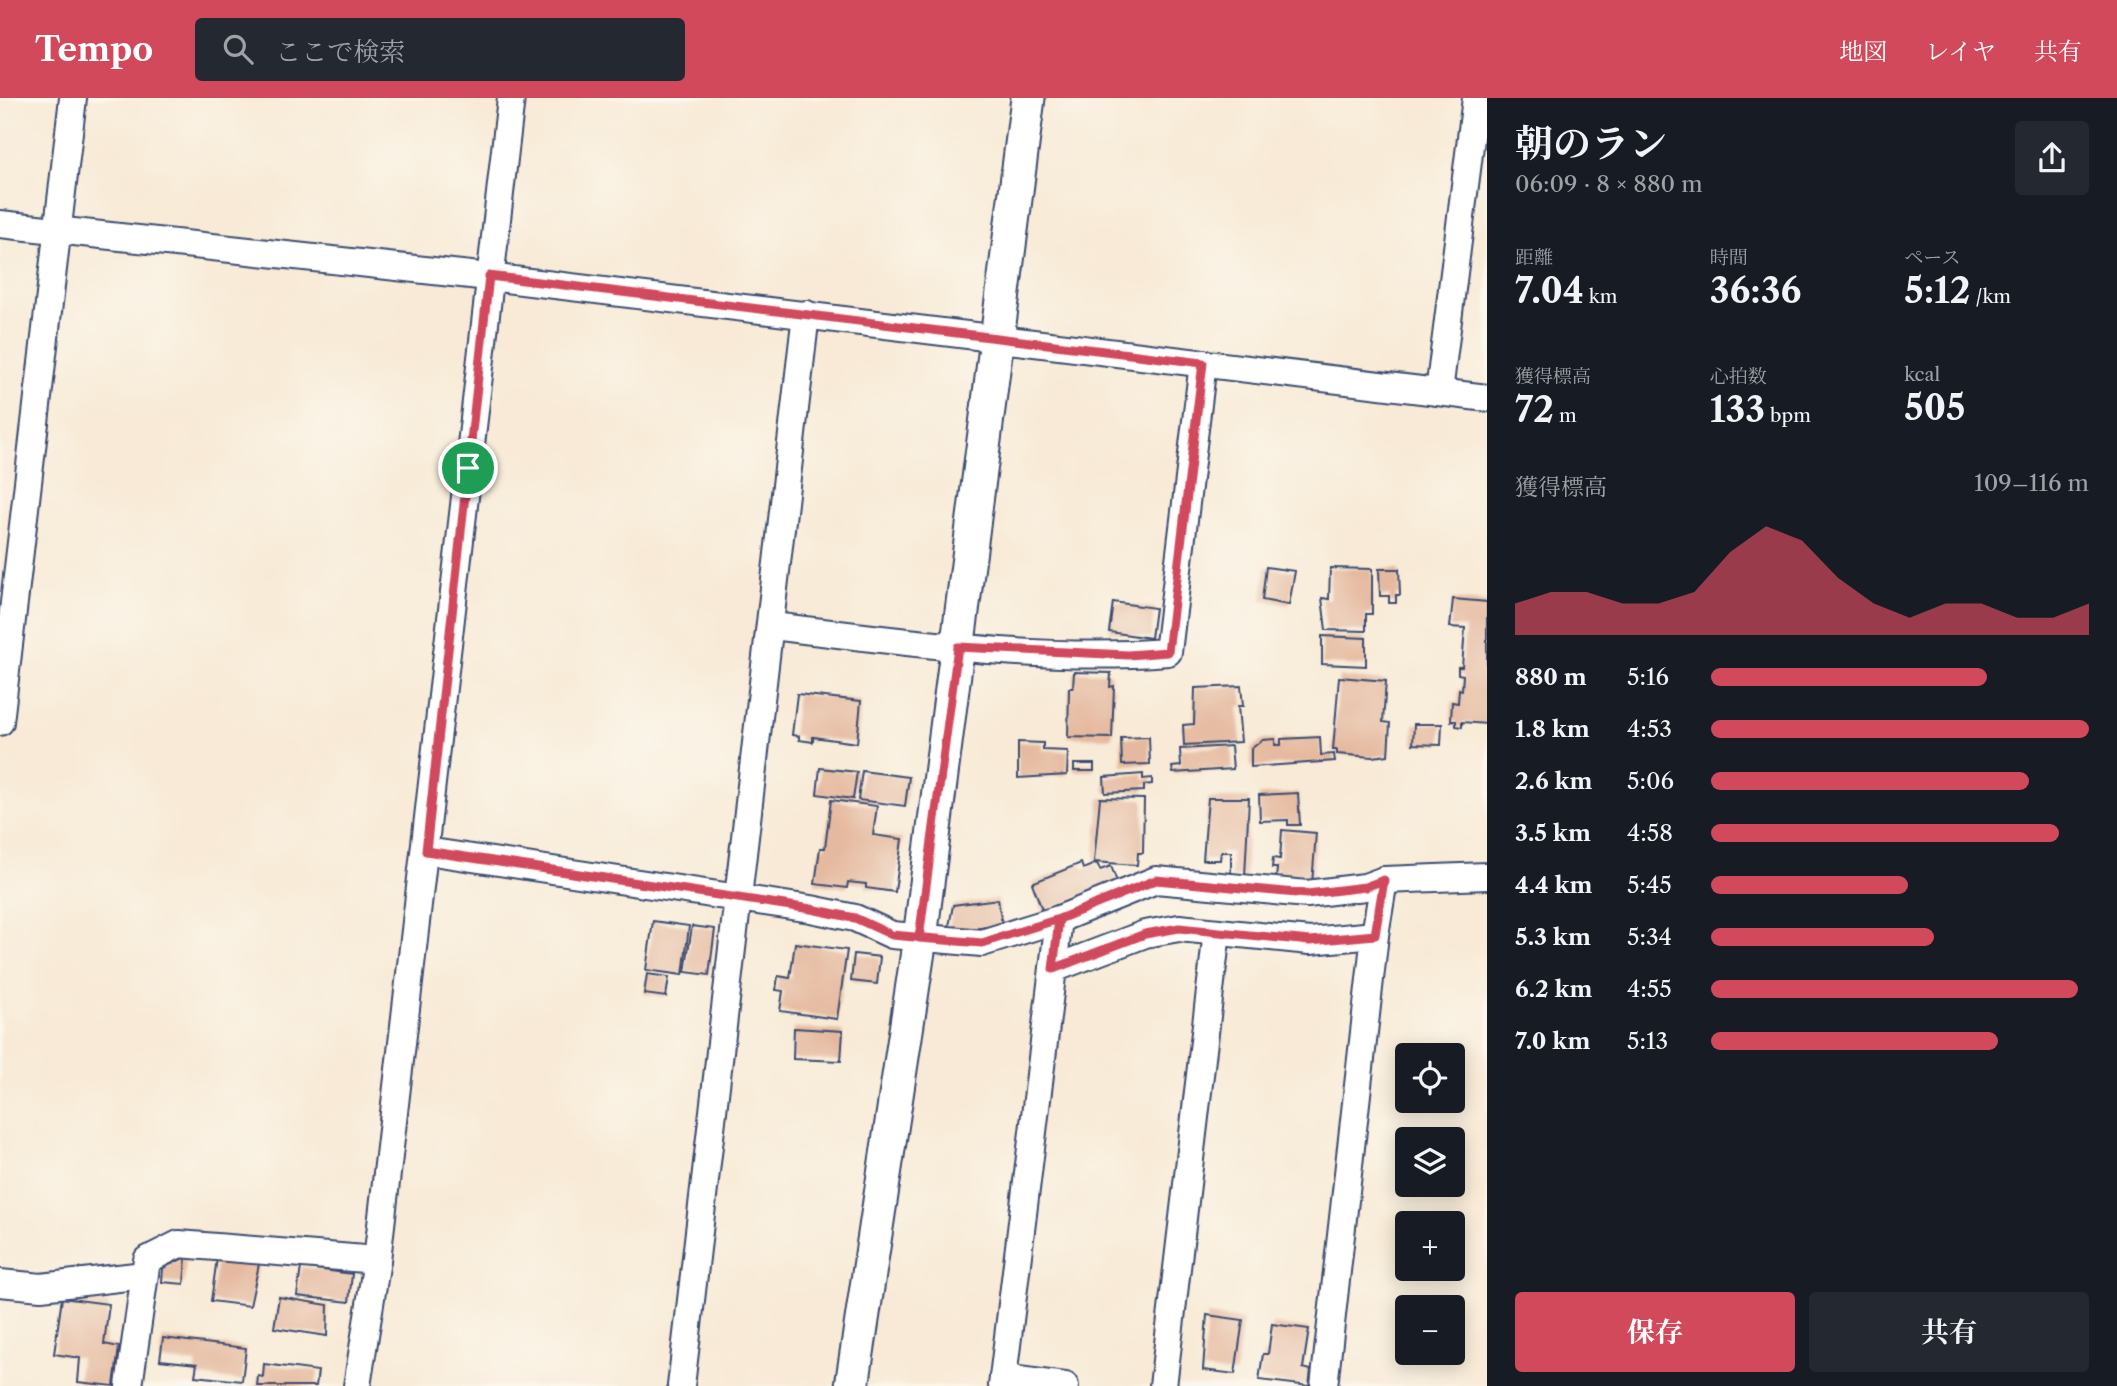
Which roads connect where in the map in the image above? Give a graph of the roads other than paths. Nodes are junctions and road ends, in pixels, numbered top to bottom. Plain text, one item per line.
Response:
1 (74, 98) edge
2 (511, 98) edge
3 (1028, 98) edge
4 (1476, 98) edge
5 (0, 223) edge
6 (58, 231) junction
7 (489, 276) junction
8 (806, 314) junction
9 (998, 341) junction
10 (1203, 363) junction
11 (1439, 392) junction
12 (1487, 398) edge
13 (771, 626) junction
14 (958, 647) junction
15 (0, 722) edge
16 (426, 851) junction
17 (1487, 876) edge
18 (1384, 880) junction
19 (738, 898) junction
20 (1059, 919) junction
21 (1217, 932) junction
22 (1375, 935) junction
23 (919, 938) junction
24 (1053, 969) junction
25 (377, 1260) junction
26 (144, 1275) junction
27 (0, 1283) edge
28 (1002, 1382) edge
29 (130, 1386) edge
30 (357, 1386) edge
31 (681, 1386) edge
32 (852, 1386) edge
33 (1065, 1386) edge
34 (1163, 1386) edge
35 (1324, 1386) edge

1 - 6 street
2 - 7 street
3 - 9 street
4 - 11 street
5 - 6 street
6 - 7 street
6 - 15 street
7 - 8 street
7 - 16 street
8 - 9 street
8 - 13 street
9 - 10 street
9 - 14 street
10 - 11 street
10 - 14 street
11 - 12 street
13 - 14 street
13 - 19 street
14 - 23 street
16 - 19 street
16 - 25 street
17 - 18 street
18 - 20 street
18 - 22 street
19 - 23 street
19 - 31 street
20 - 23 street
20 - 24 street
21 - 22 street
21 - 24 street
21 - 34 street
22 - 35 street
23 - 32 street
24 - 28 street
25 - 26 street
25 - 30 street
26 - 27 street
26 - 29 street
28 - 33 street

